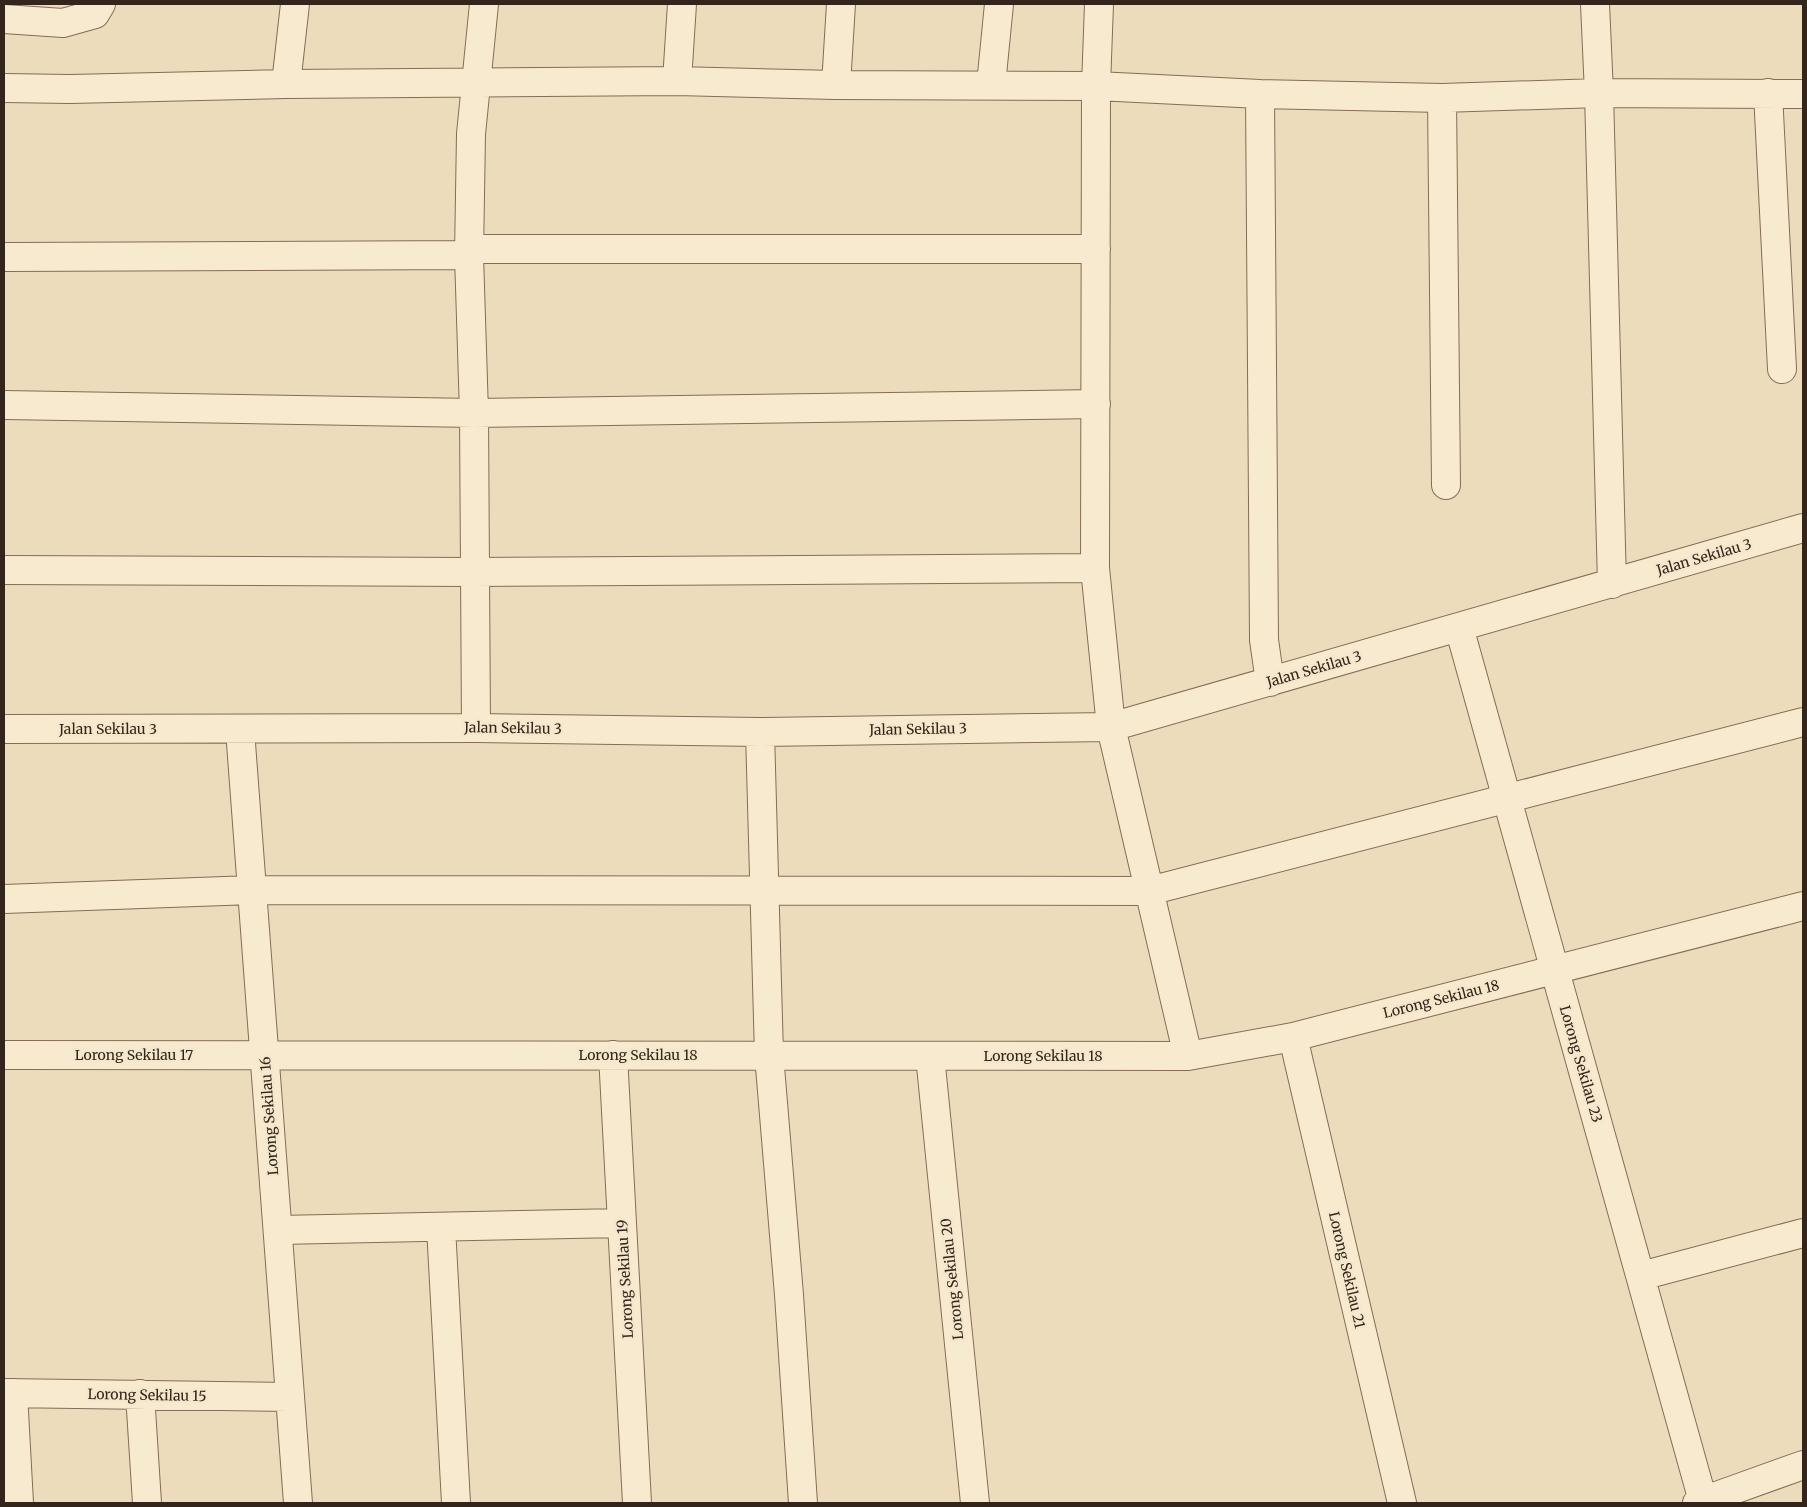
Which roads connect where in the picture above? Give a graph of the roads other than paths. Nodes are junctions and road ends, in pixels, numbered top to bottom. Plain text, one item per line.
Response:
1 (101, 4) edge
2 (295, 4) edge
3 (484, 4) edge
4 (682, 4) edge
5 (841, 4) edge
6 (999, 4) edge
7 (1099, 4) edge
8 (1595, 4) edge
9 (4, 19) edge
10 (677, 81) junction
11 (476, 82) junction
12 (286, 84) junction
13 (836, 85) junction
14 (991, 85) junction
15 (1096, 86) junction
16 (4, 88) edge
17 (1599, 92) junction
18 (1260, 94) junction
19 (1768, 94) junction
20 (1803, 94) edge
21 (1442, 98) junction
22 (1096, 249) junction
23 (469, 252) junction
24 (4, 257) edge
25 (1782, 368) dead end
26 (1096, 404) junction
27 (4, 405) edge
28 (474, 414) junction
29 (1446, 485) dead end
30 (1803, 528) edge
31 (1095, 568) junction
32 (4, 570) edge
33 (474, 572) junction
34 (1612, 584) junction
35 (1459, 627) junction
36 (1270, 682) junction
37 (1803, 722) edge
38 (1111, 727) junction
39 (476, 728) junction
40 (4, 729) edge
41 (240, 730) junction
42 (760, 732) junction
43 (1507, 798) junction
44 (252, 890) junction
45 (764, 890) junction
46 (1149, 891) junction
47 (4, 899) edge
48 (1803, 906) edge
49 (1555, 970) junction
50 (1293, 1037) junction
51 (4, 1055) edge
52 (264, 1055) junction
53 (613, 1055) junction
54 (769, 1055) junction
55 (930, 1056) junction
56 (1188, 1056) junction
57 (622, 1223) junction
58 (441, 1227) junction
59 (278, 1230) junction
60 (1803, 1233) edge
61 (1641, 1276) junction
62 (8, 1393) edge
63 (140, 1394) junction
64 (290, 1397) junction
65 (1803, 1465) edge
66 (1700, 1502) edge
67 (19, 1503) edge
68 (147, 1503) edge
69 (298, 1503) edge
70 (456, 1503) edge
71 (637, 1503) edge
72 (803, 1503) edge
73 (975, 1503) edge
74 (1402, 1503) edge

1 - 9 street
2 - 12 street
3 - 11 street
4 - 10 street
5 - 13 street
6 - 14 street
7 - 15 street
8 - 17 street
10 - 11 street
10 - 13 street
11 - 12 street
11 - 23 street
12 - 16 street
13 - 14 street
14 - 15 street
15 - 18 street
15 - 22 street
17 - 19 street
17 - 21 street
17 - 34 street
18 - 21 street
18 - 36 street
19 - 20 street
19 - 25 street
21 - 29 street
22 - 23 street
22 - 26 street
23 - 24 street
23 - 28 street
26 - 28 street
26 - 31 street
27 - 28 street
28 - 33 street
30 - 34 street, Jalan Sekilau 3
31 - 33 street
31 - 38 street
32 - 33 street
33 - 39 street
34 - 35 street, Jalan Sekilau 3
35 - 36 street, Jalan Sekilau 3
35 - 43 street, Lorong Sekilau 23
36 - 38 street, Jalan Sekilau 3
37 - 43 street
38 - 42 street, Jalan Sekilau 3
38 - 46 street
39 - 41 street, Jalan Sekilau 3
39 - 42 street, Jalan Sekilau 3
40 - 41 street, Jalan Sekilau 3
41 - 44 street, Lorong Sekilau 16
42 - 45 street
43 - 46 street
43 - 49 street, Lorong Sekilau 23
44 - 45 street
44 - 47 street
44 - 52 street, Lorong Sekilau 16
45 - 46 street
45 - 54 street
46 - 56 street
48 - 49 street, Lorong Sekilau 18
49 - 50 street, Lorong Sekilau 18
49 - 61 street, Lorong Sekilau 23
50 - 56 street, Lorong Sekilau 18
50 - 74 street, Lorong Sekilau 21
51 - 52 street, Lorong Sekilau 17
52 - 53 street, Lorong Sekilau 18
52 - 59 street, Lorong Sekilau 16
53 - 54 street, Lorong Sekilau 18
53 - 57 street, Lorong Sekilau 19
54 - 55 street, Lorong Sekilau 18
54 - 72 street
55 - 56 street, Lorong Sekilau 18
55 - 73 street, Lorong Sekilau 20
57 - 58 street
57 - 71 street, Lorong Sekilau 19
58 - 59 street
58 - 70 street
59 - 64 street, Lorong Sekilau 16
60 - 61 street
61 - 66 street, Lorong Sekilau 23
62 - 63 street, Lorong Sekilau 15
62 - 67 street
63 - 64 street, Lorong Sekilau 15
63 - 68 street
64 - 69 street, Lorong Sekilau 16
65 - 66 street

